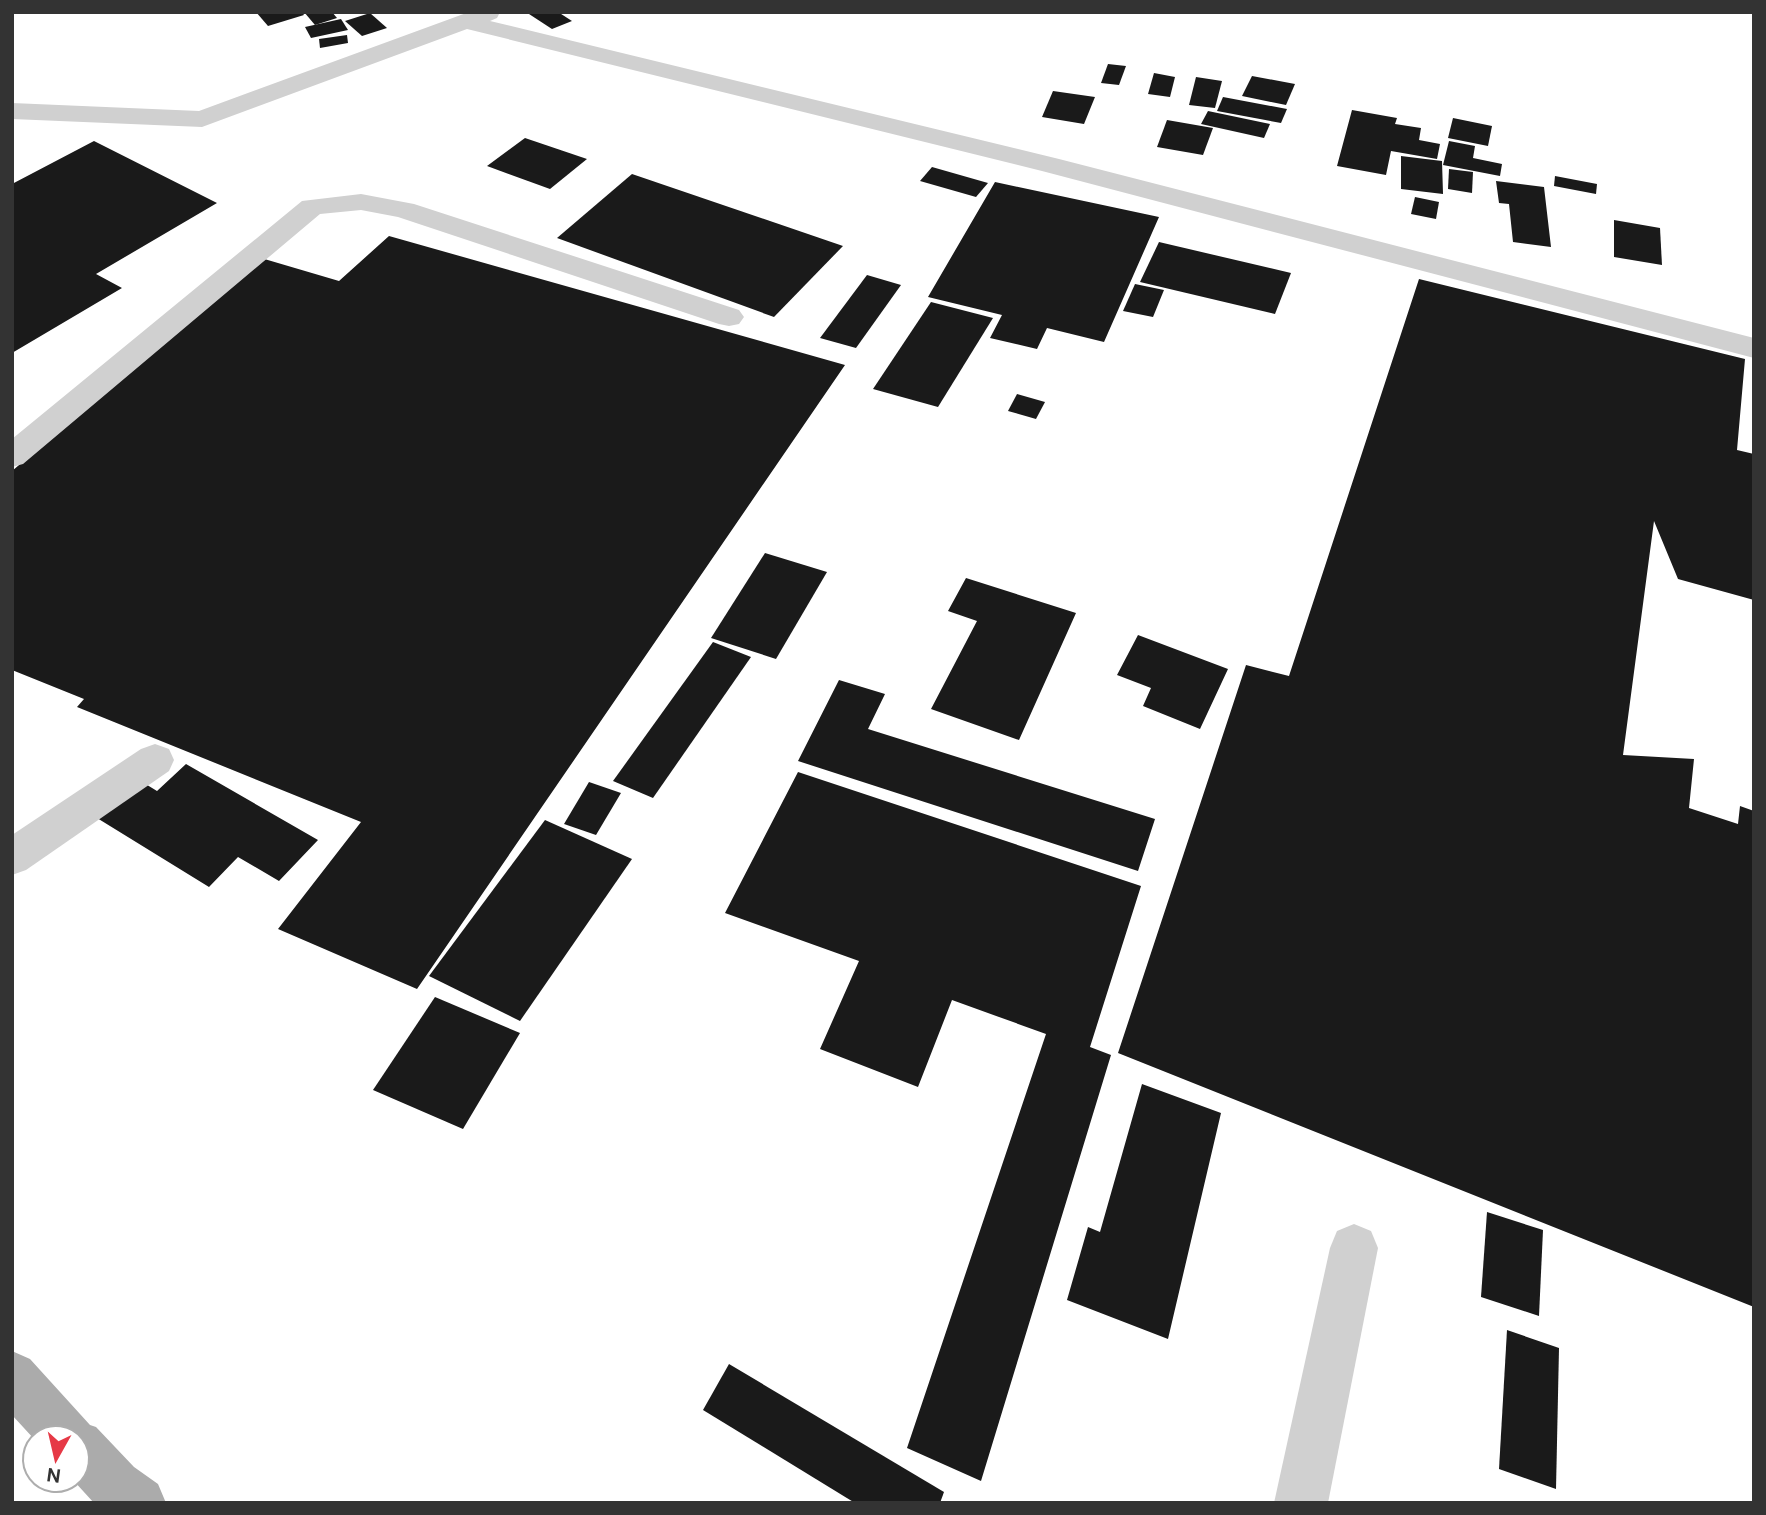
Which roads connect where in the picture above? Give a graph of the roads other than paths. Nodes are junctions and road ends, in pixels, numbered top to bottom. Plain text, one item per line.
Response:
1 (491, 12) edge
2 (466, 22) junction
3 (12, 111) edge
4 (729, 317) dead end
5 (1754, 348) edge
6 (12, 456) edge
7 (155, 760) dead end
8 (12, 857) edge
9 (1354, 1248) dead end
10 (12, 1377) edge
11 (56, 1424) edge
12 (91, 1461) edge
13 (139, 1503) edge
14 (1301, 1503) edge

1 - 2 street
2 - 3 street
2 - 5 street
4 - 6 street
7 - 8 street
9 - 14 street
10 - 11 main road
12 - 13 main road

